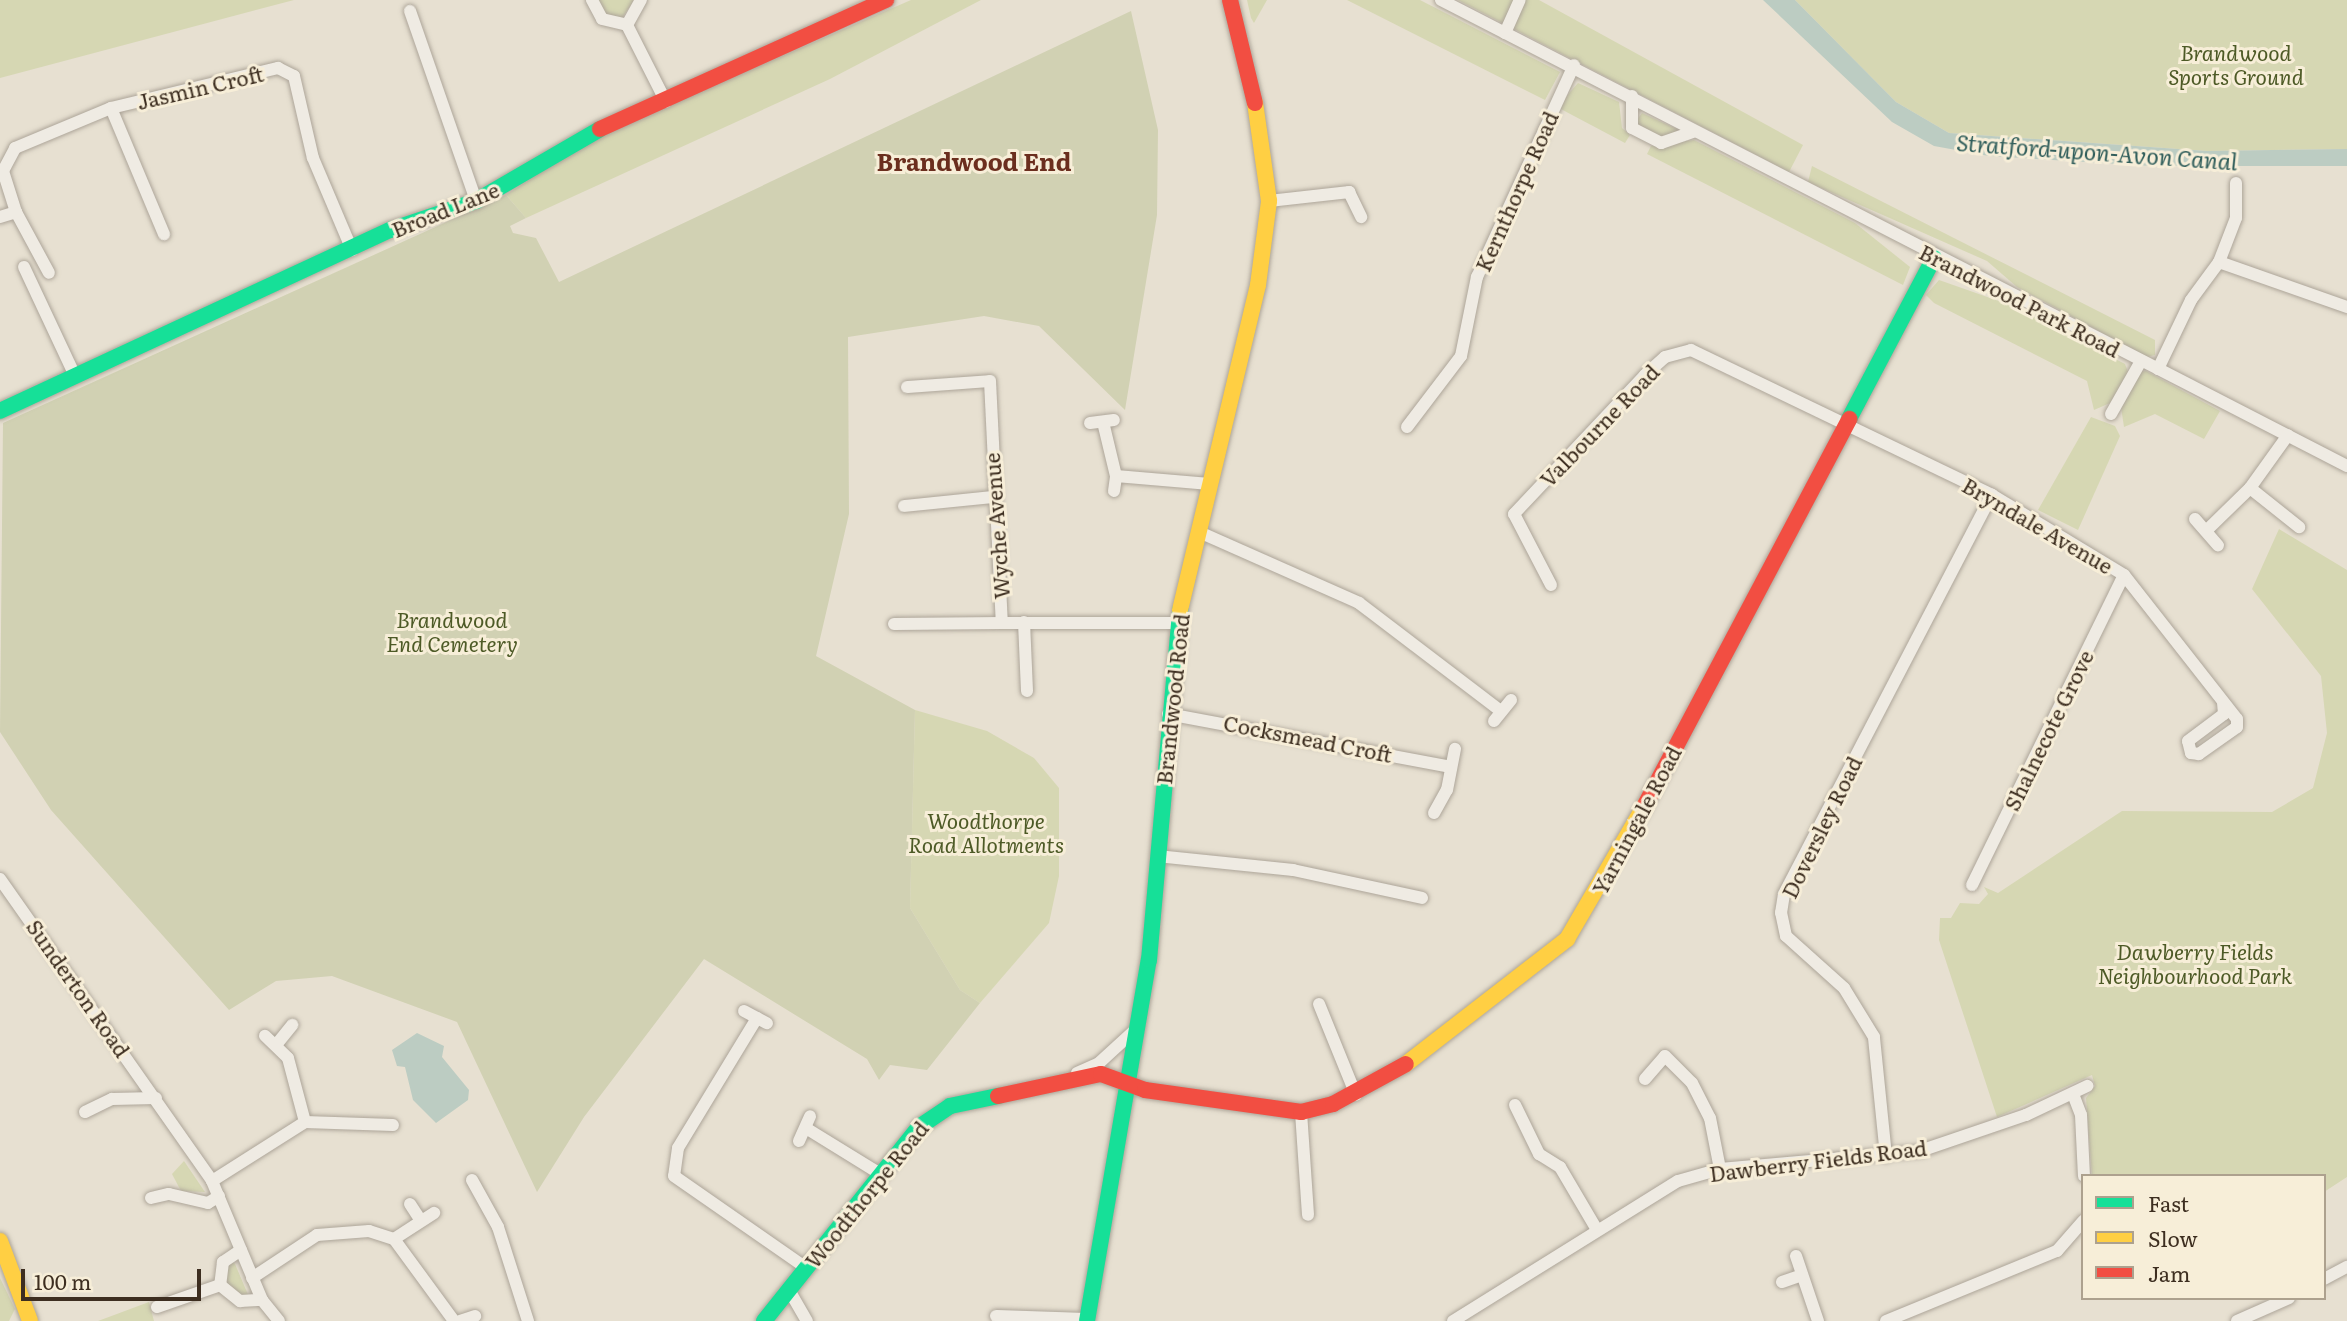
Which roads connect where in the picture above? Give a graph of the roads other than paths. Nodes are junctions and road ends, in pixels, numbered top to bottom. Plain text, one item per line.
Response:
1 (592, 0) edge
2 (641, 0) edge
3 (886, 0) edge
4 (1230, 0) edge
5 (1441, 0) edge
6 (1520, 0) edge
7 (410, 11) dead end
8 (627, 25) junction
9 (1505, 33) junction
10 (1574, 65) junction
11 (1632, 96) junction
12 (666, 102) junction
13 (111, 108) junction
14 (1693, 132) junction
15 (2236, 183) dead end
16 (476, 201) junction
17 (1269, 201) junction
18 (16, 212) junction
19 (0, 217) edge
20 (1361, 217) dead end
21 (164, 233) dead end
22 (352, 250) junction
23 (1934, 258) junction
24 (2219, 262) junction
25 (24, 267) dead end
26 (49, 273) dead end
27 (2347, 307) edge
28 (2141, 361) junction
29 (2158, 369) junction
30 (75, 376) junction
31 (907, 387) dead end
32 (0, 411) edge
33 (2111, 414) dead end
34 (1102, 422) dead end
35 (1844, 422) junction
36 (1407, 428) dead end
37 (2288, 435) junction
38 (2347, 466) edge
39 (1116, 476) junction
40 (1210, 484) junction
41 (2250, 488) junction
42 (1114, 491) dead end
43 (1992, 495) junction
44 (992, 498) junction
45 (904, 506) dead end
46 (2195, 519) dead end
47 (2299, 527) dead end
48 (2207, 530) junction
49 (1199, 533) junction
50 (2218, 545) dead end
51 (2124, 575) junction
52 (1551, 585) dead end
53 (1024, 622) junction
54 (1002, 623) junction
55 (1177, 623) junction
56 (894, 624) dead end
57 (1027, 691) dead end
58 (1511, 700) dead end
59 (2223, 703) dead end
60 (1168, 714) junction
61 (1455, 749) dead end
62 (1447, 766) junction
63 (1434, 813) dead end
64 (1157, 856) junction
65 (0, 879) edge
66 (1972, 885) dead end
67 (1422, 898) dead end
68 (1319, 1004) dead end
69 (744, 1011) dead end
70 (292, 1025) dead end
71 (1140, 1025) junction
72 (265, 1036) dead end
73 (276, 1045) junction
74 (1070, 1076) junction
75 (1646, 1079) dead end
76 (1127, 1082) junction
77 (2087, 1086) dead end
78 (1356, 1094) junction
79 (2073, 1094) junction
80 (156, 1098) junction
81 (1515, 1105) dead end
82 (85, 1112) dead end
83 (1301, 1112) junction
84 (810, 1116) dead end
85 (305, 1122) junction
86 (393, 1125) dead end
87 (809, 1130) junction
88 (799, 1141) dead end
89 (1886, 1156) junction
90 (1720, 1169) junction
91 (2084, 1174) edge
92 (882, 1175) junction
93 (472, 1180) dead end
94 (212, 1181) junction
95 (219, 1196) junction
96 (151, 1198) dead end
97 (410, 1205) dead end
98 (434, 1213) dead end
99 (1308, 1215) dead end
100 (421, 1221) junction
101 (2081, 1223) edge
102 (1596, 1228) junction
103 (394, 1239) junction
104 (0, 1241) edge
105 (241, 1250) junction
106 (1796, 1256) dead end
107 (4, 1261) edge
108 (2347, 1266) edge
109 (805, 1267) junction
110 (1802, 1275) junction
111 (252, 1278) junction
112 (2326, 1278) edge
113 (1782, 1282) dead end
114 (220, 1285) junction
115 (789, 1290) junction
116 (262, 1300) junction
117 (2285, 1300) edge
118 (157, 1307) dead end
119 (475, 1316) dead end
120 (996, 1316) dead end
121 (1087, 1320) edge
122 (30, 1321) edge
123 (279, 1321) edge
124 (454, 1321) edge
125 (460, 1321) edge
126 (528, 1321) edge
127 (764, 1321) edge
128 (807, 1321) edge
129 (1453, 1321) edge
130 (1818, 1321) edge
131 (1886, 1321) edge
132 (2238, 1321) edge

1 - 8 street
2 - 8 street
3 - 12 main road, Broad Lane
4 - 17 main road, Brandwood Road
5 - 9 street, Brandwood Park Road
6 - 9 street
7 - 16 street
8 - 12 street
9 - 10 street, Brandwood Park Road
10 - 11 street, Brandwood Park Road
10 - 36 street, Kernthorpe Road
11 - 14 street, Brandwood Park Road
11 - 14 street
12 - 16 main road, Broad Lane
13 - 18 street, Jasmin Croft
13 - 21 street
13 - 22 street, Jasmin Croft
14 - 23 street, Brandwood Park Road
15 - 24 street
16 - 22 main road, Broad Lane
17 - 20 street
17 - 40 main road, Brandwood Road
18 - 19 street
18 - 26 street, Jasmin Croft
22 - 30 main road, Broad Lane
23 - 28 street, Brandwood Park Road
23 - 35 main road, Yarningale Road
24 - 27 street
24 - 29 street
25 - 30 street
28 - 29 street, Brandwood Park Road
28 - 33 street
29 - 37 street, Brandwood Park Road
30 - 32 main road, Broad Lane
31 - 44 street, Wyche Avenue
34 - 39 street
35 - 43 street, Bryndale Avenue
35 - 52 street, Valbourne Road
35 - 78 main road, Yarningale Road
37 - 38 street, Brandwood Park Road
37 - 41 street
39 - 40 street
39 - 42 street
40 - 49 main road, Brandwood Road
41 - 47 street
41 - 48 street
43 - 51 street, Bryndale Avenue
43 - 89 street, Doversley Road
44 - 45 street
44 - 54 street, Wyche Avenue
46 - 48 street
48 - 50 street
49 - 55 main road, Brandwood Road
49 - 58 street
51 - 59 street, Bryndale Avenue
51 - 66 street, Shalnecote Grove
53 - 54 street, Wyche Avenue
53 - 55 street, Wyche Avenue
53 - 57 street
54 - 56 street
55 - 60 main road, Brandwood Road
60 - 62 street, Cocksmead Croft
60 - 64 main road, Brandwood Road
61 - 62 street
62 - 63 street
64 - 67 street
64 - 71 main road, Brandwood Road
65 - 80 street, Sunderton Road
68 - 78 street
69 - 109 street
70 - 73 street
71 - 74 street, Woodthorpe Road
71 - 76 main road, Brandwood Road
72 - 73 street
73 - 85 street
74 - 76 main road, Woodthorpe Road
74 - 92 main road, Woodthorpe Road
75 - 90 street
76 - 83 main road, Yarningale Road
76 - 121 main road, Brandwood Road
77 - 79 street, Dawberry Fields Road
78 - 83 main road, Yarningale Road
79 - 89 street, Dawberry Fields Road
79 - 91 street
80 - 82 street
80 - 94 street, Sunderton Road
81 - 102 street
83 - 99 street
84 - 87 street
85 - 86 street
85 - 94 street
87 - 88 street
87 - 92 street
89 - 90 street, Dawberry Fields Road
90 - 102 street, Dawberry Fields Road
92 - 109 main road, Woodthorpe Road
93 - 126 street
94 - 95 street, Sunderton Road
95 - 96 street
95 - 105 street, Sunderton Road
97 - 100 street
98 - 100 street
100 - 103 street
101 - 131 street
102 - 129 street, Dawberry Fields Road
103 - 111 street
103 - 124 street
104 - 107 main road
105 - 111 street, Sunderton Road
105 - 114 street
106 - 110 street
107 - 122 main road
108 - 112 street
109 - 115 main road, Woodthorpe Road
110 - 113 street
110 - 130 street
111 - 116 street, Sunderton Road
114 - 116 street
114 - 118 street
115 - 127 main road, Woodthorpe Road
115 - 128 street
116 - 123 street, Sunderton Road
117 - 132 street
119 - 125 street
120 - 121 street

